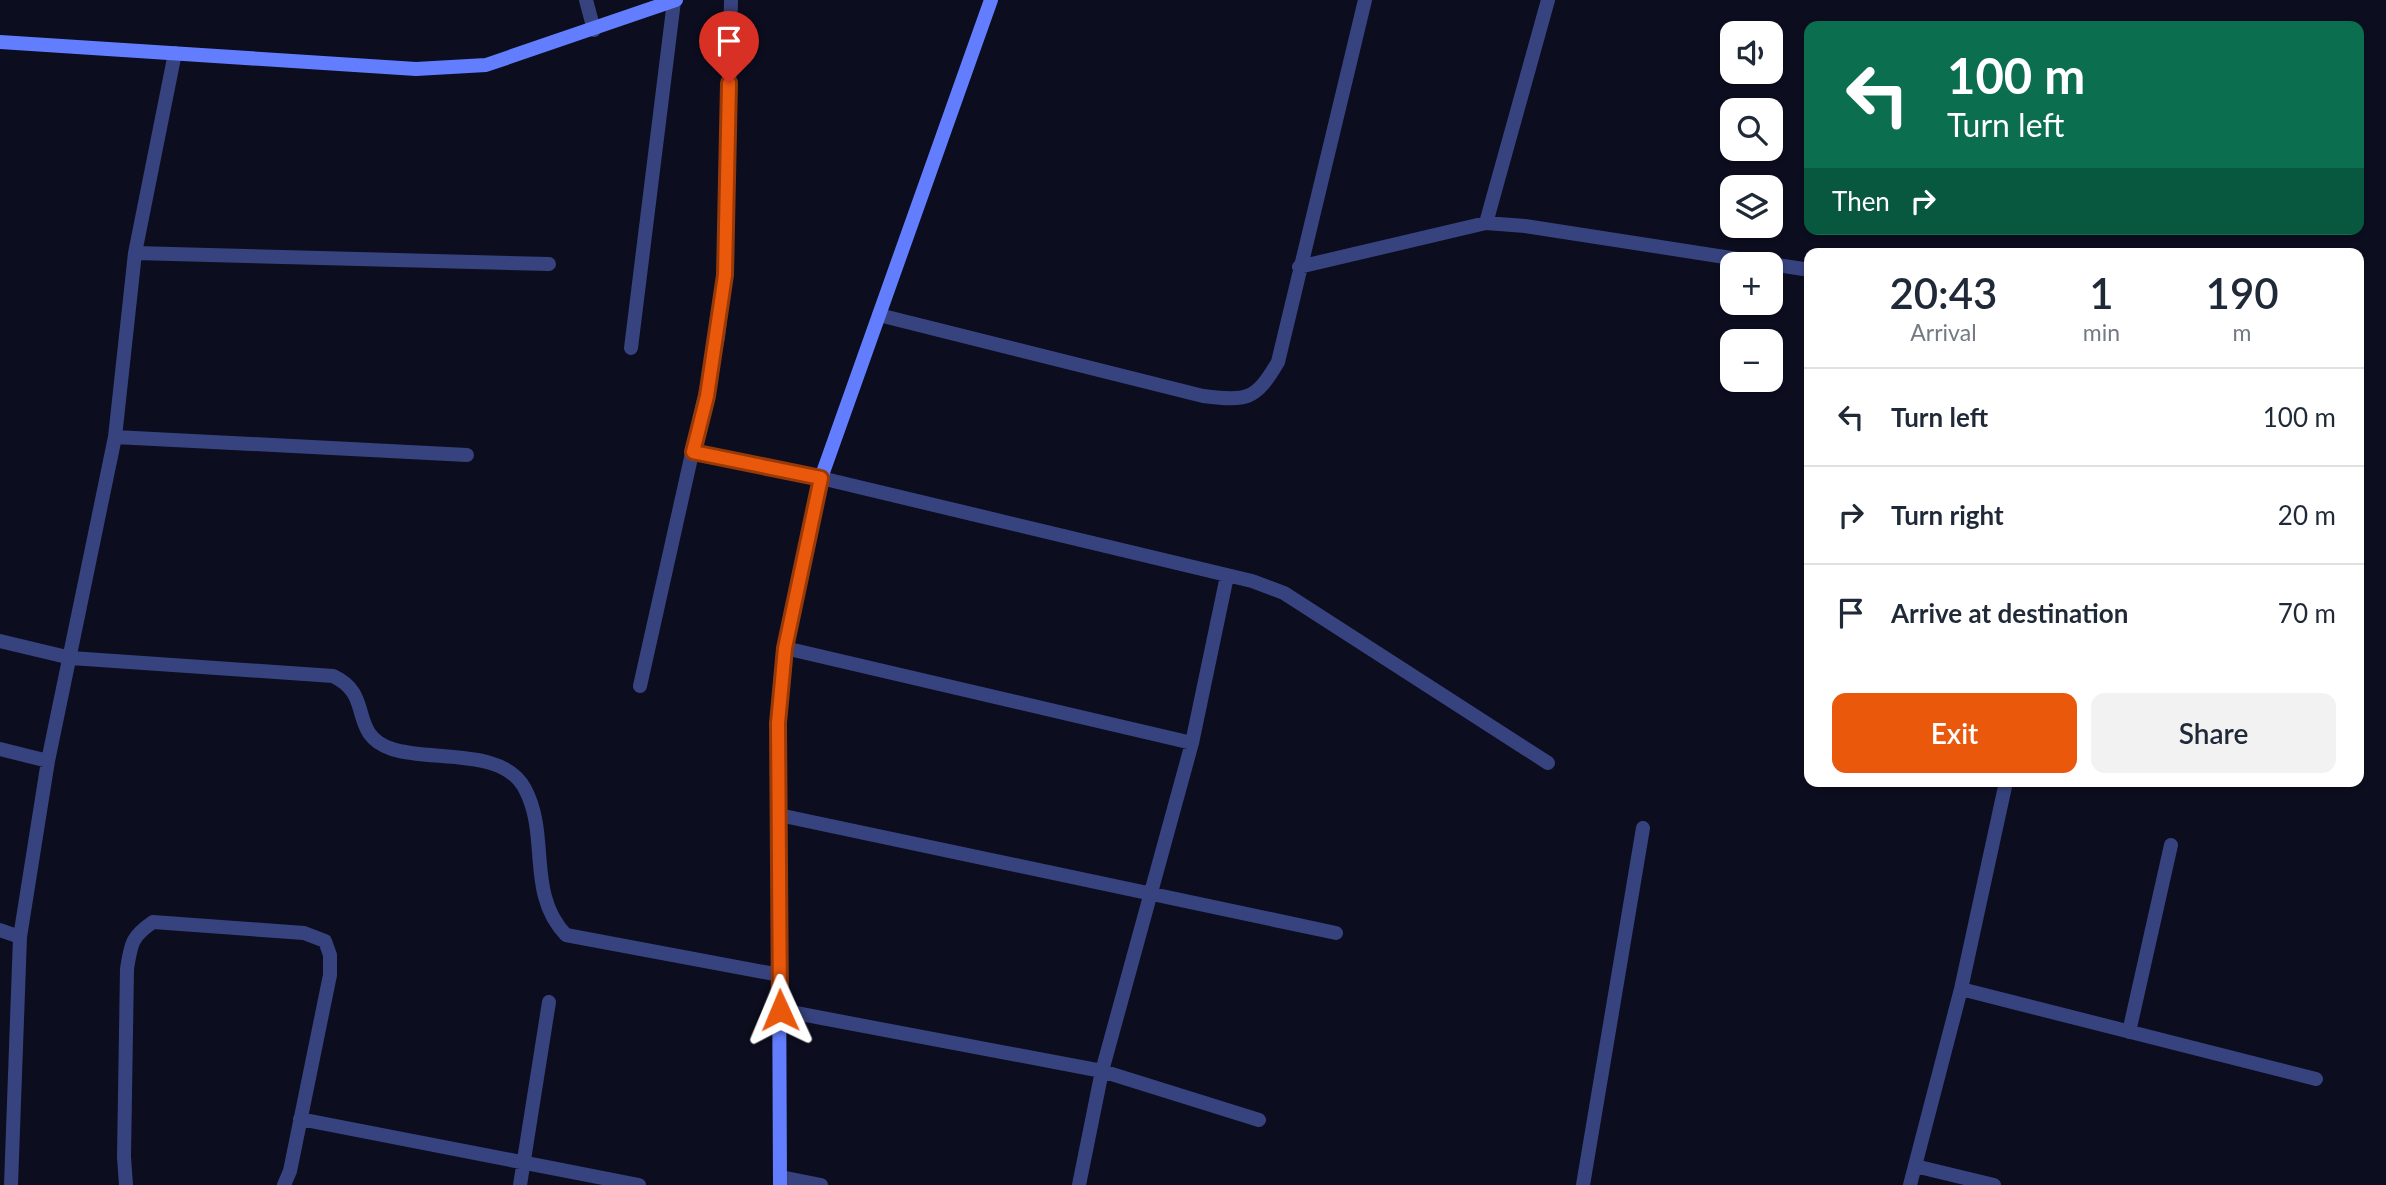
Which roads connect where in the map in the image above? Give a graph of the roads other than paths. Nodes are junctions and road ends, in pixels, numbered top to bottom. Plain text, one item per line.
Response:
1 (586, 0) edge
2 (675, 0) edge
3 (731, 0) edge
4 (991, 0) edge
5 (1365, 0) edge
6 (1548, 0) edge
7 (594, 30) junction
8 (0, 42) edge
9 (175, 53) junction
10 (1486, 223) junction
11 (135, 253) junction
12 (1720, 256) edge
13 (549, 264) dead end
14 (1783, 266) edge
15 (1299, 267) junction
16 (1804, 270) edge
17 (879, 315) junction
18 (631, 348) dead end
19 (115, 436) junction
20 (693, 452) junction
21 (467, 455) dead end
22 (821, 478) junction
23 (1227, 576) junction
24 (0, 641) edge
25 (785, 648) junction
26 (71, 657) junction
27 (640, 686) dead end
28 (1192, 743) junction
29 (0, 750) edge
30 (48, 761) junction
31 (1548, 763) dead end
32 (2005, 787) edge
33 (779, 815) junction
34 (1643, 828) dead end
35 (2171, 845) dead end
36 (1152, 894) junction
37 (0, 930) edge
38 (1336, 933) dead end
39 (20, 937) junction
40 (780, 975) junction
41 (1961, 989) junction
42 (549, 1002) dead end
43 (780, 1010) junction
44 (2129, 1032) junction
45 (1102, 1071) junction
46 (2316, 1079) dead end
47 (300, 1119) junction
48 (1259, 1121) dead end
49 (6, 1125) edge
50 (526, 1161) junction
51 (1915, 1166) junction
52 (781, 1181) edge
53 (11, 1185) edge
54 (126, 1185) edge
55 (284, 1185) edge
56 (520, 1185) edge
57 (639, 1185) edge
58 (821, 1185) edge
59 (1079, 1185) edge
60 (1583, 1185) edge
61 (1910, 1185) edge
62 (1994, 1185) edge

1 - 7 street
2 - 7 street
2 - 18 street
3 - 20 street
4 - 17 street
5 - 15 street
6 - 10 street
7 - 9 street
8 - 9 street
9 - 11 street
10 - 12 street
10 - 15 street
11 - 13 street
11 - 19 street
14 - 16 street
15 - 17 street
17 - 22 street
19 - 21 street
19 - 26 street
20 - 22 street
20 - 27 street
22 - 23 street
22 - 25 street
23 - 28 street
23 - 31 street
24 - 26 street
25 - 28 street
25 - 33 street
26 - 30 street
26 - 40 street
28 - 36 street
29 - 30 street
30 - 39 street
32 - 41 street
33 - 36 street
33 - 40 street
34 - 60 street
35 - 44 street
36 - 38 street
36 - 45 street
37 - 39 street
39 - 49 street
40 - 43 street
41 - 44 street
41 - 51 street
42 - 50 street
43 - 45 street
43 - 52 street
44 - 46 street
45 - 48 street
45 - 59 street
47 - 50 street
47 - 54 street
47 - 55 street
49 - 53 street
50 - 56 street
50 - 57 street
51 - 61 street
51 - 62 street
52 - 58 street

